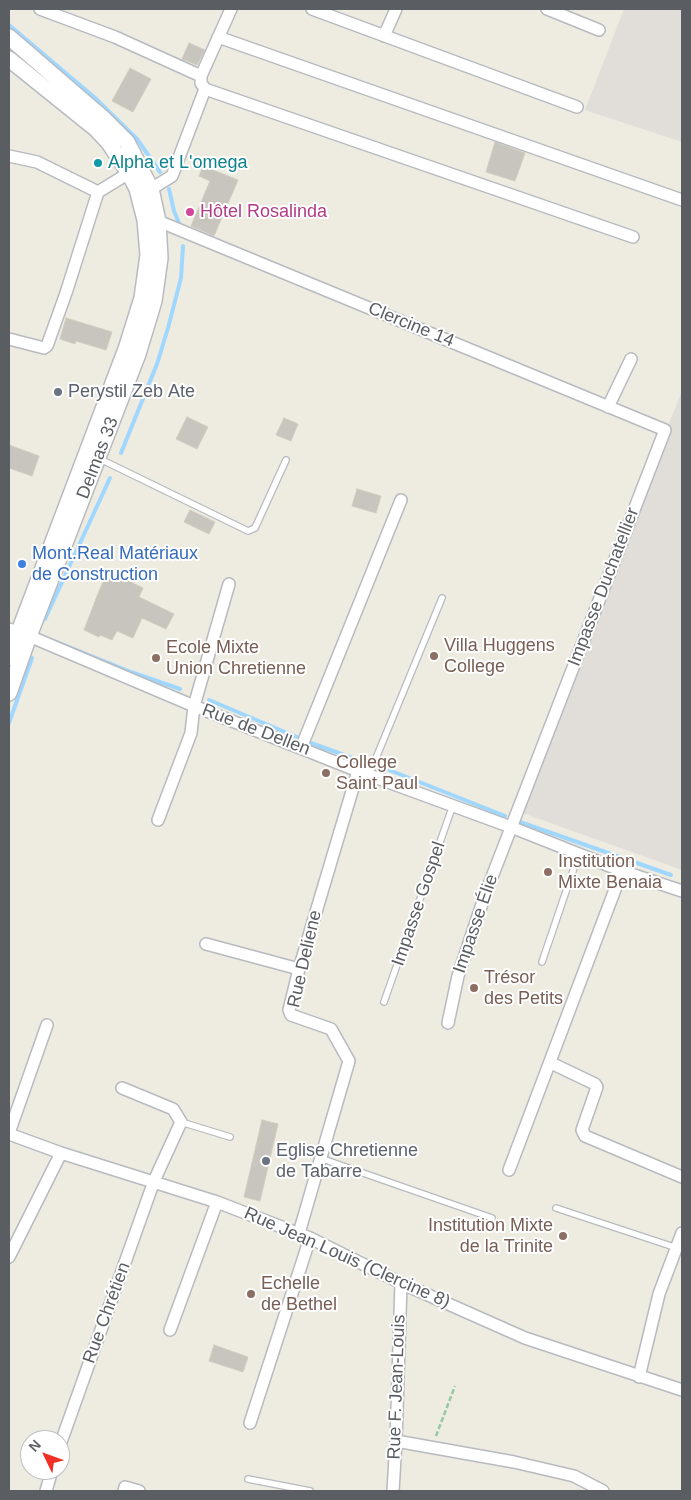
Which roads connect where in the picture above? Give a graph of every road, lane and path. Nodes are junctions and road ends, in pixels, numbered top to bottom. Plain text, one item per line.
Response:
1 (40, 9) edge
2 (231, 9) edge
3 (312, 9) edge
4 (396, 9) edge
5 (547, 9) edge
6 (598, 30) dead end
7 (384, 36) junction
8 (9, 37) edge
9 (218, 37) junction
10 (9, 59) edge
11 (201, 76) junction
12 (205, 89) junction
13 (578, 107) dead end
14 (9, 156) edge
15 (129, 173) junction
16 (151, 189) junction
17 (98, 192) junction
18 (682, 200) edge
19 (158, 221) junction
20 (633, 236) dead end
21 (9, 339) edge
22 (630, 359) dead end
23 (608, 407) junction
24 (665, 430) joint
25 (98, 458) junction
26 (286, 460) dead end
27 (400, 500) dead end
28 (229, 584) dead end
29 (442, 598) dead end
30 (19, 632) edge
31 (9, 658) edge
32 (9, 693) edge
33 (194, 706) junction
34 (301, 748) junction
35 (364, 772) junction
36 (453, 806) junction
37 (158, 820) dead end
38 (511, 827) junction
39 (579, 853) junction
40 (622, 871) junction
41 (682, 891) edge
42 (206, 944) dead end
43 (542, 962) dead end
44 (299, 969) junction
45 (384, 1002) dead end
46 (448, 1023) dead end
47 (47, 1025) dead end
48 (551, 1063) junction
49 (122, 1088) dead end
50 (180, 1122) junction
51 (9, 1133) edge
52 (230, 1137) dead end
53 (61, 1153) junction
54 (320, 1158) junction
55 (509, 1170) dead end
56 (682, 1177) edge
57 (154, 1181) junction
58 (217, 1202) junction
59 (556, 1208) dead end
60 (492, 1218) dead end
61 (298, 1233) junction
62 (682, 1233) edge
63 (310, 1238) junction
64 (677, 1248) junction
65 (9, 1258) edge
66 (401, 1283) junction
67 (170, 1330) dead end
68 (639, 1377) junction
69 (455, 1386) dead end
70 (682, 1390) edge
71 (250, 1423) dead end
72 (65, 1430) edge
73 (396, 1441) junction
74 (432, 1447) junction
75 (248, 1479) dead end
76 (124, 1491) edge
77 (139, 1491) edge
78 (310, 1491) edge
79 (393, 1491) edge
80 (603, 1491) edge

1 - 11 street
2 - 9 street
3 - 7 street
4 - 7 street
5 - 6 street
7 - 13 street
8 - 16 main road, Delmas 33
9 - 11 street
9 - 18 street
10 - 15 main road, Delmas 33
11 - 12 street
12 - 16 street
12 - 20 street
14 - 17 street
15 - 17 street
15 - 30 main road, Delmas 33
16 - 19 main road, Delmas 33
17 - 21 street
19 - 23 street, Clercine 14
19 - 25 main road, Delmas 33
22 - 23 street
23 - 24 street, Clercine 14
24 - 38 street, Impasse Duchatellier
25 - 26 lane
25 - 30 main road, Delmas 33
27 - 34 street
28 - 33 street
29 - 35 lane
30 - 31 main road, Delmas 33
30 - 32 main road, Delmas 33
30 - 33 street, Rue de Dellen
33 - 34 street, Rue de Dellen
33 - 37 street
34 - 35 street, Rue de Dellen
35 - 36 street, Rue de Dellen
35 - 44 street, Rue Deliene
36 - 38 street, Rue de Dellen
36 - 45 lane, Impasse Gospel
38 - 39 street, Rue de Dellen
38 - 46 street, Impasse Élie
39 - 40 street, Rue de Dellen
39 - 43 lane
40 - 41 street, Rue de Dellen
40 - 48 street
42 - 44 street
44 - 54 street, Rue Deliene
47 - 51 street
48 - 55 street
48 - 56 street
49 - 50 street
50 - 52 lane
50 - 57 street, Rue Chrétien
51 - 53 street, Rue Jean Louis (Clercine 8)
53 - 57 street, Rue Jean Louis (Clercine 8)
53 - 65 street
54 - 60 lane
54 - 61 street, Rue Deliene
57 - 58 street, Rue Jean Louis (Clercine 8)
57 - 72 street, Rue Chrétien
58 - 61 street, Rue Jean Louis (Clercine 8)
58 - 67 street
59 - 64 lane
61 - 63 street, Rue Jean Louis (Clercine 8)
62 - 64 street
63 - 66 street, Rue Jean Louis (Clercine 8)
63 - 71 street
64 - 68 street
66 - 68 street, Rue Jean Louis (Clercine 8)
66 - 73 street, Rue F. Jean-Louis
68 - 70 street, Rue Jean Louis (Clercine 8)
69 - 74 path
73 - 74 street
73 - 79 street, Rue F. Jean-Louis
74 - 80 street
75 - 78 lane
76 - 77 street

